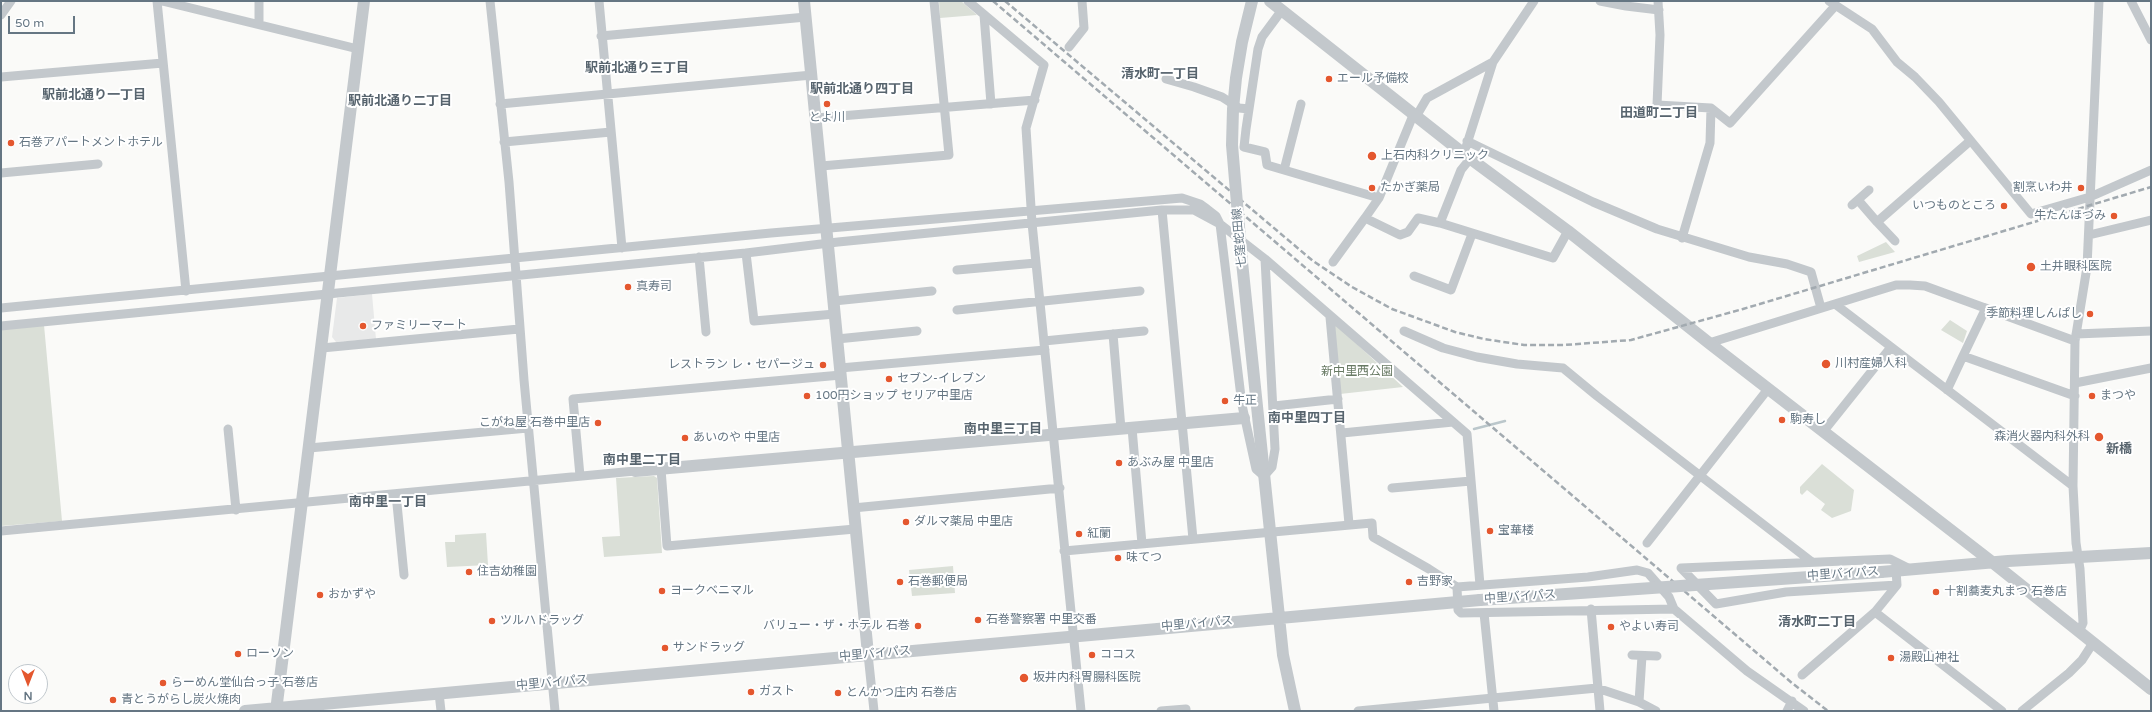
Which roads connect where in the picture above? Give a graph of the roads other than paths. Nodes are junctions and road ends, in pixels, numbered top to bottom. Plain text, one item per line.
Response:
1 (11, 1) edge
2 (157, 1) edge
3 (162, 1) edge
4 (260, 1) edge
5 (364, 1) edge
6 (490, 1) edge
7 (599, 1) edge
8 (804, 1) edge
9 (934, 1) edge
10 (968, 1) edge
11 (1082, 1) edge
12 (1252, 1) edge
13 (1270, 1) edge
14 (1534, 1) edge
15 (1600, 1) edge
16 (2100, 1) edge
17 (2131, 1) edge
18 (1833, 3) edge
19 (1658, 5) edge
20 (1282, 10) junction
21 (1, 15) edge
22 (984, 15) junction
23 (806, 17) junction
24 (259, 24) junction
25 (601, 36) junction
26 (2151, 40) edge
27 (1069, 47) dead end
28 (358, 49) junction
29 (1492, 62) junction
30 (163, 63) junction
31 (812, 75) junction
32 (1, 78) edge
33 (1166, 79) dead end
34 (607, 94) junction
35 (1035, 100) junction
36 (500, 104) junction
37 (991, 104) junction
38 (1301, 104) dead end
39 (944, 107) junction
40 (1711, 108) junction
41 (1249, 109) junction
42 (1415, 114) junction
43 (816, 118) junction
44 (611, 132) junction
45 (1467, 141) junction
46 (1970, 141) junction
47 (504, 142) junction
48 (1467, 156) junction
49 (98, 164) dead end
50 (821, 166) junction
51 (1284, 170) junction
52 (2151, 170) edge
53 (1, 173) edge
54 (1869, 190) dead end
55 (2090, 197) junction
56 (1379, 198) junction
57 (1031, 210) junction
58 (1162, 210) junction
59 (1365, 218) junction
60 (2151, 220) edge
61 (1877, 222) junction
62 (1032, 223) junction
63 (1440, 223) junction
64 (1220, 224) junction
65 (827, 229) junction
66 (1568, 231) junction
67 (1472, 234) junction
68 (2088, 235) junction
69 (1682, 238) junction
70 (1895, 241) dead end
71 (828, 243) junction
72 (622, 248) junction
73 (746, 253) junction
74 (699, 257) junction
75 (515, 258) junction
76 (1265, 258) junction
77 (1333, 262) dead end
78 (1036, 263) junction
79 (957, 270) dead end
80 (515, 274) junction
81 (330, 276) junction
82 (1414, 276) dead end
83 (186, 291) junction
84 (1140, 291) dead end
85 (932, 292) dead end
86 (327, 294) junction
87 (120, 296) junction
88 (1040, 301) junction
89 (834, 302) junction
90 (1835, 304) junction
91 (1, 308) edge
92 (1821, 308) junction
93 (1986, 308) junction
94 (957, 310) dead end
95 (121, 314) junction
96 (835, 314) junction
97 (1330, 316) junction
98 (1, 326) edge
99 (519, 330) junction
100 (917, 331) dead end
101 (1144, 331) dead end
102 (1404, 331) dead end
103 (2151, 331) edge
104 (706, 332) dead end
105 (1113, 334) junction
106 (2076, 337) junction
107 (837, 339) junction
108 (1044, 340) junction
109 (1709, 344) junction
110 (1891, 347) junction
111 (322, 348) junction
112 (1045, 350) junction
113 (1963, 356) junction
114 (2151, 368) edge
115 (841, 371) junction
116 (2075, 383) junction
117 (1768, 389) junction
118 (1947, 390) junction
119 (2075, 396) junction
120 (1338, 399) junction
121 (1274, 406) junction
122 (1244, 418) junction
123 (1453, 422) junction
124 (1182, 423) junction
125 (528, 428) junction
126 (1126, 428) junction
127 (228, 429) dead end
128 (1823, 432) junction
129 (1342, 433) junction
130 (1053, 434) junction
131 (309, 448) junction
132 (848, 452) junction
133 (662, 469) junction
134 (1264, 470) junction
135 (635, 471) joint
136 (1700, 475) junction
137 (580, 476) junction
138 (1471, 481) junction
139 (533, 482) junction
140 (2074, 486) junction
141 (1060, 488) junction
142 (1392, 488) dead end
143 (396, 494) junction
144 (302, 503) junction
145 (853, 508) junction
146 (236, 510) junction
147 (1349, 524) junction
148 (856, 529) junction
149 (1, 531) edge
150 (1270, 531) junction
151 (1193, 539) junction
152 (1647, 543) dead end
153 (1142, 544) junction
154 (1064, 551) junction
155 (2151, 553) edge
156 (2077, 557) junction
157 (1812, 562) junction
158 (1992, 562) junction
159 (1910, 569) junction
160 (1896, 570) junction
161 (404, 575) dead end
162 (1897, 584) junction
163 (1480, 585) junction
164 (1456, 587) junction
165 (1458, 602) junction
166 (1591, 609) junction
167 (1674, 609) junction
168 (1876, 612) junction
169 (1484, 613) junction
170 (1280, 617) junction
171 (2080, 632) junction
172 (1073, 636) junction
173 (2093, 643) junction
174 (868, 654) junction
175 (1632, 655) dead end
176 (1642, 656) junction
177 (1658, 656) dead end
178 (1802, 675) dead end
179 (552, 683) junction
180 (1597, 688) junction
181 (2151, 689) edge
182 (439, 693) junction
183 (1492, 698) junction
184 (1792, 701) junction
185 (1639, 702) junction
186 (276, 710) edge
187 (245, 711) edge
188 (441, 711) edge
189 (555, 711) edge
190 (874, 711) edge
191 (1081, 711) edge
192 (1161, 711) edge
193 (1186, 711) edge
194 (1295, 711) edge
195 (1358, 711) edge
196 (1494, 711) edge
197 (1600, 711) edge
198 (1656, 711) edge
199 (1787, 711) edge
200 (1804, 711) edge
201 (2002, 711) edge
202 (2022, 711) edge

1 - 21 street
2 - 30 street
3 - 24 street
4 - 24 street
5 - 28 street
6 - 36 street
7 - 25 street
8 - 23 street
9 - 39 street
10 - 22 street
11 - 27 street
12 - 134 street, 七窪蛇田線, bridge
13 - 20 street
14 - 29 street
15 - 19 street
16 - 55 street
17 - 26 street
18 - 40 street
18 - 46 street
19 - 40 street
20 - 41 street
20 - 42 street
22 - 35 street
22 - 37 street
23 - 25 street
23 - 31 street
24 - 28 street
25 - 34 street
28 - 81 street
29 - 42 street
29 - 45 street
30 - 32 street
30 - 83 street
31 - 34 street
31 - 43 street
33 - 41 street
34 - 36 street
34 - 44 street
35 - 37 street
35 - 57 street
36 - 47 street
37 - 39 street
38 - 51 street
39 - 43 street
39 - 50 street
40 - 69 street
41 - 51 street
42 - 48 street
42 - 56 street
43 - 50 street
44 - 47 street
44 - 72 street
45 - 48 street
45 - 69 street
46 - 55 street
46 - 61 street
47 - 75 street
48 - 63 street
48 - 66 street
49 - 53 street
50 - 65 street
51 - 56 street
52 - 55 street
54 - 61 street
55 - 68 street
56 - 59 street
57 - 62 street
57 - 64 street
57 - 65 street
58 - 62 street
58 - 64 street
58 - 124 street
59 - 63 street
59 - 77 street
60 - 68 street
61 - 70 street
62 - 71 street
62 - 78 street
63 - 67 street
64 - 76 street
64 - 122 street
65 - 71 street
65 - 72 street
66 - 67 street
66 - 109 street
67 - 82 street
68 - 106 street
69 - 92 street
71 - 73 street
71 - 89 street
72 - 75 street
73 - 74 street
73 - 96 street
74 - 80 street
74 - 104 street
75 - 80 street
75 - 81 street
76 - 97 street
76 - 121 street
78 - 79 street
78 - 88 street
80 - 86 street
80 - 99 street
81 - 83 street
81 - 86 street
83 - 87 street
84 - 88 street
85 - 89 street
86 - 95 street
86 - 111 street
87 - 91 street
87 - 95 street
88 - 94 street
88 - 108 street
89 - 96 street
90 - 92 street
90 - 93 street
90 - 110 street
92 - 109 street
93 - 106 street
93 - 113 street
95 - 98 street
96 - 107 street
97 - 120 street
97 - 123 street
99 - 111 street
99 - 125 street
100 - 107 street
101 - 105 street
102 - 136 street
103 - 106 street
105 - 108 street
105 - 126 street
106 - 116 street
107 - 115 street
108 - 112 street
109 - 117 street
110 - 118 street
110 - 128 street
111 - 131 street
112 - 115 street
112 - 130 street
113 - 118 street
113 - 119 street
114 - 116 street
115 - 132 street
115 - 137 street
116 - 119 street
117 - 128 street
117 - 136 street
118 - 140 street
119 - 140 street
120 - 121 street
120 - 129 street
121 - 134 street
122 - 124 street
122 - 134 street
123 - 129 street
123 - 138 street
124 - 126 street
124 - 151 street
125 - 131 street
125 - 139 street
126 - 130 street
126 - 153 street
127 - 146 street
128 - 158 street
129 - 147 street
130 - 132 street
130 - 141 street
131 - 144 street
132 - 133 street
132 - 145 street
133 - 135 street
133 - 148 street
134 - 150 street, 七窪蛇田線
135 - 137 street
136 - 152 street
136 - 157 street
137 - 139 street
138 - 142 street
138 - 163 street
139 - 143 street
139 - 179 street
140 - 156 street
141 - 145 street
141 - 154 street
143 - 144 street
143 - 161 street
144 - 146 street
144 - 186 street
145 - 148 street
146 - 149 street
147 - 150 street
147 - 164 street
148 - 174 street
150 - 151 street
150 - 170 street, 七窪蛇田線
151 - 153 street
153 - 154 street
154 - 172 street
155 - 156 street, 中里バイパス
156 - 158 street, 中里バイパス
156 - 171 street
157 - 159 street
157 - 162 street
158 - 159 street, 中里バイパス
158 - 171 street
159 - 160 street, 中里バイパス
160 - 162 street
160 - 165 street, 中里バイパス, bridge
162 - 168 street
163 - 164 street
163 - 167 street
164 - 165 street
165 - 169 street
165 - 170 street, 中里バイパス
166 - 167 street
166 - 169 street
166 - 180 street
167 - 184 street
168 - 178 street
168 - 201 street
169 - 183 street
170 - 172 street, 中里バイパス
170 - 194 street, 七窪蛇田線
171 - 173 street
172 - 174 street, 中里バイパス
172 - 191 street
173 - 181 street
173 - 202 street
174 - 179 street, 中里バイパス
174 - 190 street
175 - 176 street
176 - 177 street
176 - 185 street
179 - 182 street, 中里バイパス
179 - 189 street
180 - 183 street
180 - 185 street
180 - 197 street
182 - 186 street, 中里バイパス
182 - 188 street
183 - 195 street
183 - 196 street
184 - 199 street
184 - 200 street
185 - 198 street
186 - 187 street, 中里バイパス
192 - 193 street

